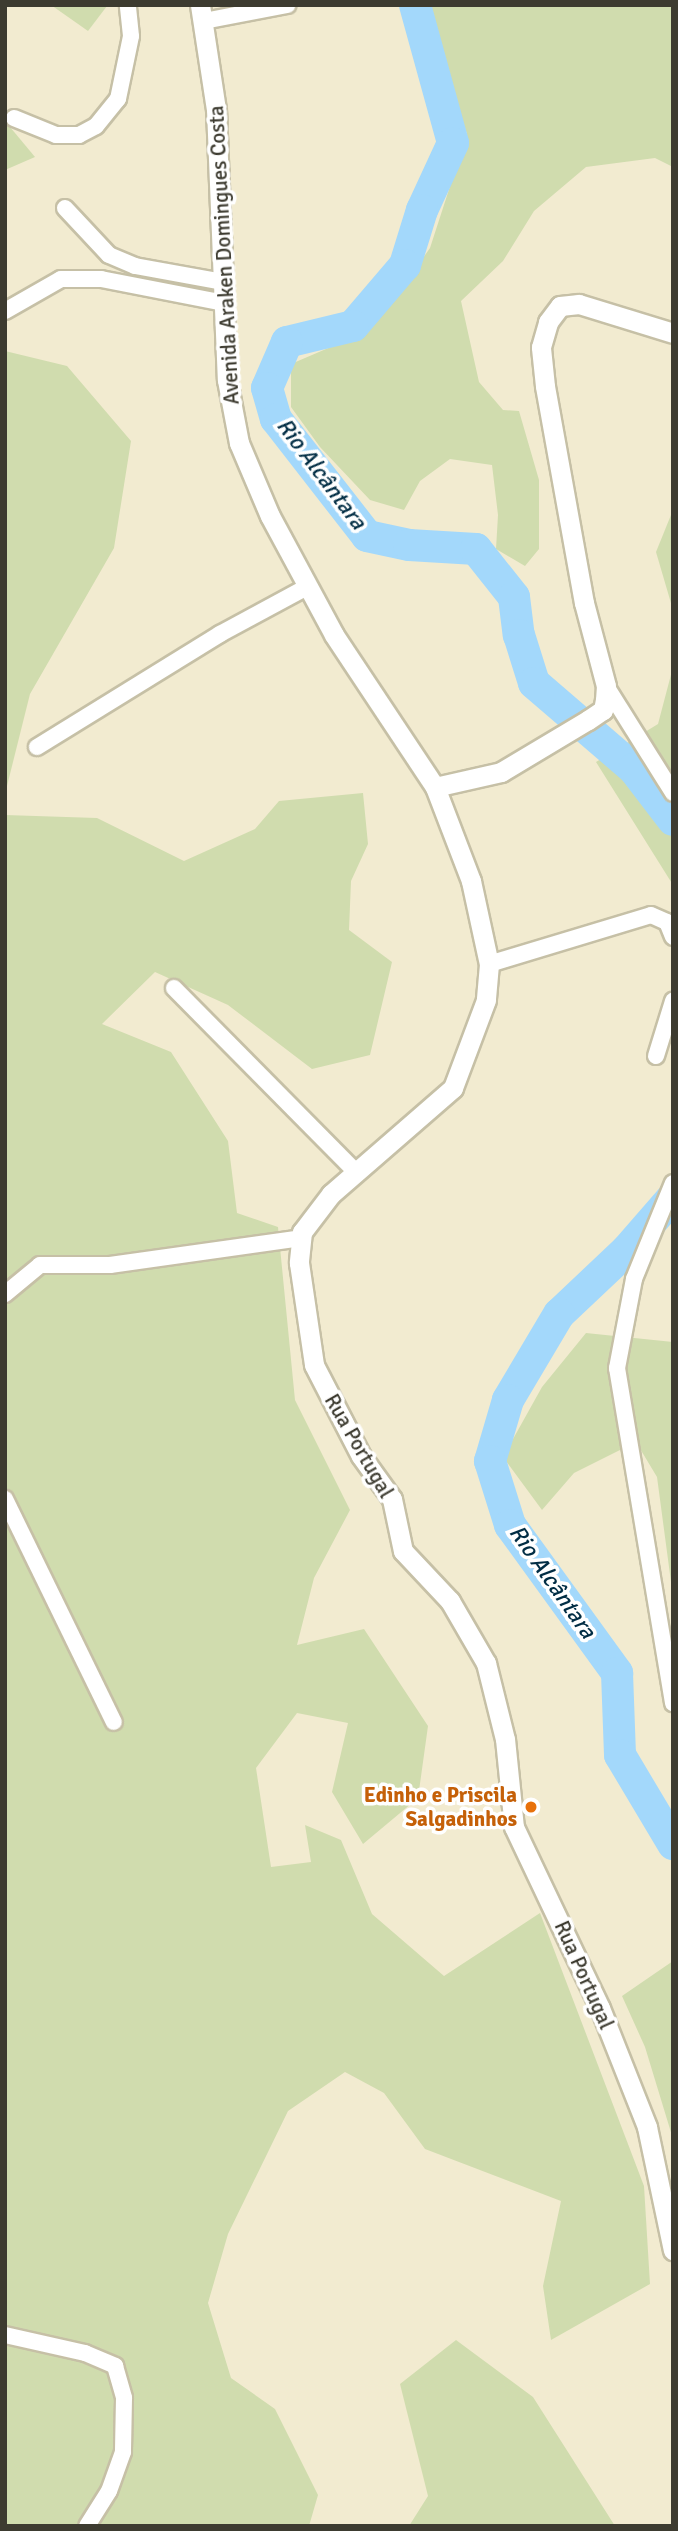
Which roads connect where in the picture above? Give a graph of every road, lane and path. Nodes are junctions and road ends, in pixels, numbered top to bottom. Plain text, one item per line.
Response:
1 (128, 5) edge
2 (287, 5) edge
3 (202, 13) edge
4 (14, 118) dead end
5 (65, 208) dead end
6 (223, 282) junction
7 (224, 303) junction
8 (5, 311) edge
9 (673, 333) edge
10 (307, 587) junction
11 (606, 686) junction
12 (37, 747) dead end
13 (435, 788) junction
14 (673, 793) edge
15 (673, 937) edge
16 (489, 964) junction
17 (174, 988) dead end
18 (673, 1001) edge
19 (656, 1056) dead end
20 (356, 1172) junction
21 (673, 1183) edge
22 (301, 1238) junction
23 (5, 1294) edge
24 (5, 1499) edge
25 (673, 1703) edge
26 (114, 1723) dead end
27 (673, 2250) edge
28 (5, 2335) edge
29 (87, 2526) edge

1 - 4 street
2 - 3 street
3 - 6 street, Avenida Araken Domingues Costa
5 - 6 street
6 - 7 street, Avenida Araken Domingues Costa
7 - 8 street
7 - 10 street, Avenida Araken Domingues Costa
9 - 11 street
10 - 12 street
10 - 13 street, Avenida Araken Domingues Costa
11 - 13 street
11 - 14 street
13 - 16 street, Rua Portugal
15 - 16 street
16 - 20 street, Rua Portugal
17 - 20 street
18 - 19 street
20 - 22 street, Rua Portugal
21 - 25 street
22 - 23 street
22 - 27 street, Rua Portugal
24 - 26 street
28 - 29 street

